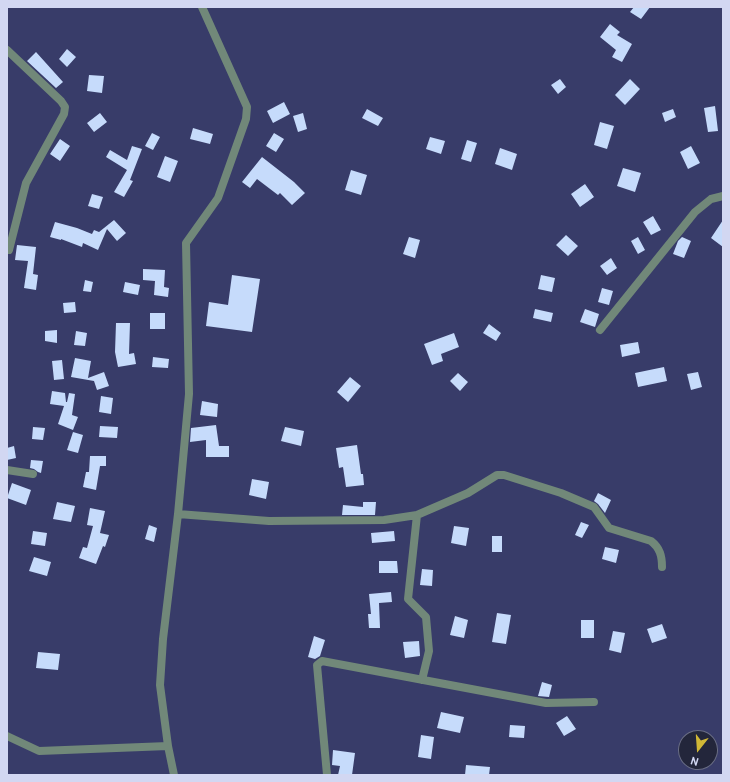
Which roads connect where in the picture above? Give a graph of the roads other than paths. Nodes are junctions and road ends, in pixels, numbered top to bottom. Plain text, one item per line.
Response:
1 (202, 7) edge
2 (7, 50) edge
3 (723, 196) edge
4 (9, 250) dead end
5 (600, 330) dead end
6 (7, 470) edge
7 (33, 474) dead end
8 (178, 514) junction
9 (417, 516) junction
10 (662, 567) dead end
11 (422, 680) junction
12 (594, 702) dead end
13 (7, 736) edge
14 (168, 746) junction
15 (174, 775) edge
16 (327, 775) edge

1 - 8 street
2 - 4 street
3 - 5 street
6 - 7 street
8 - 9 street
8 - 14 street
9 - 10 street
9 - 11 street
11 - 12 street
11 - 16 street
13 - 14 street
14 - 15 street

